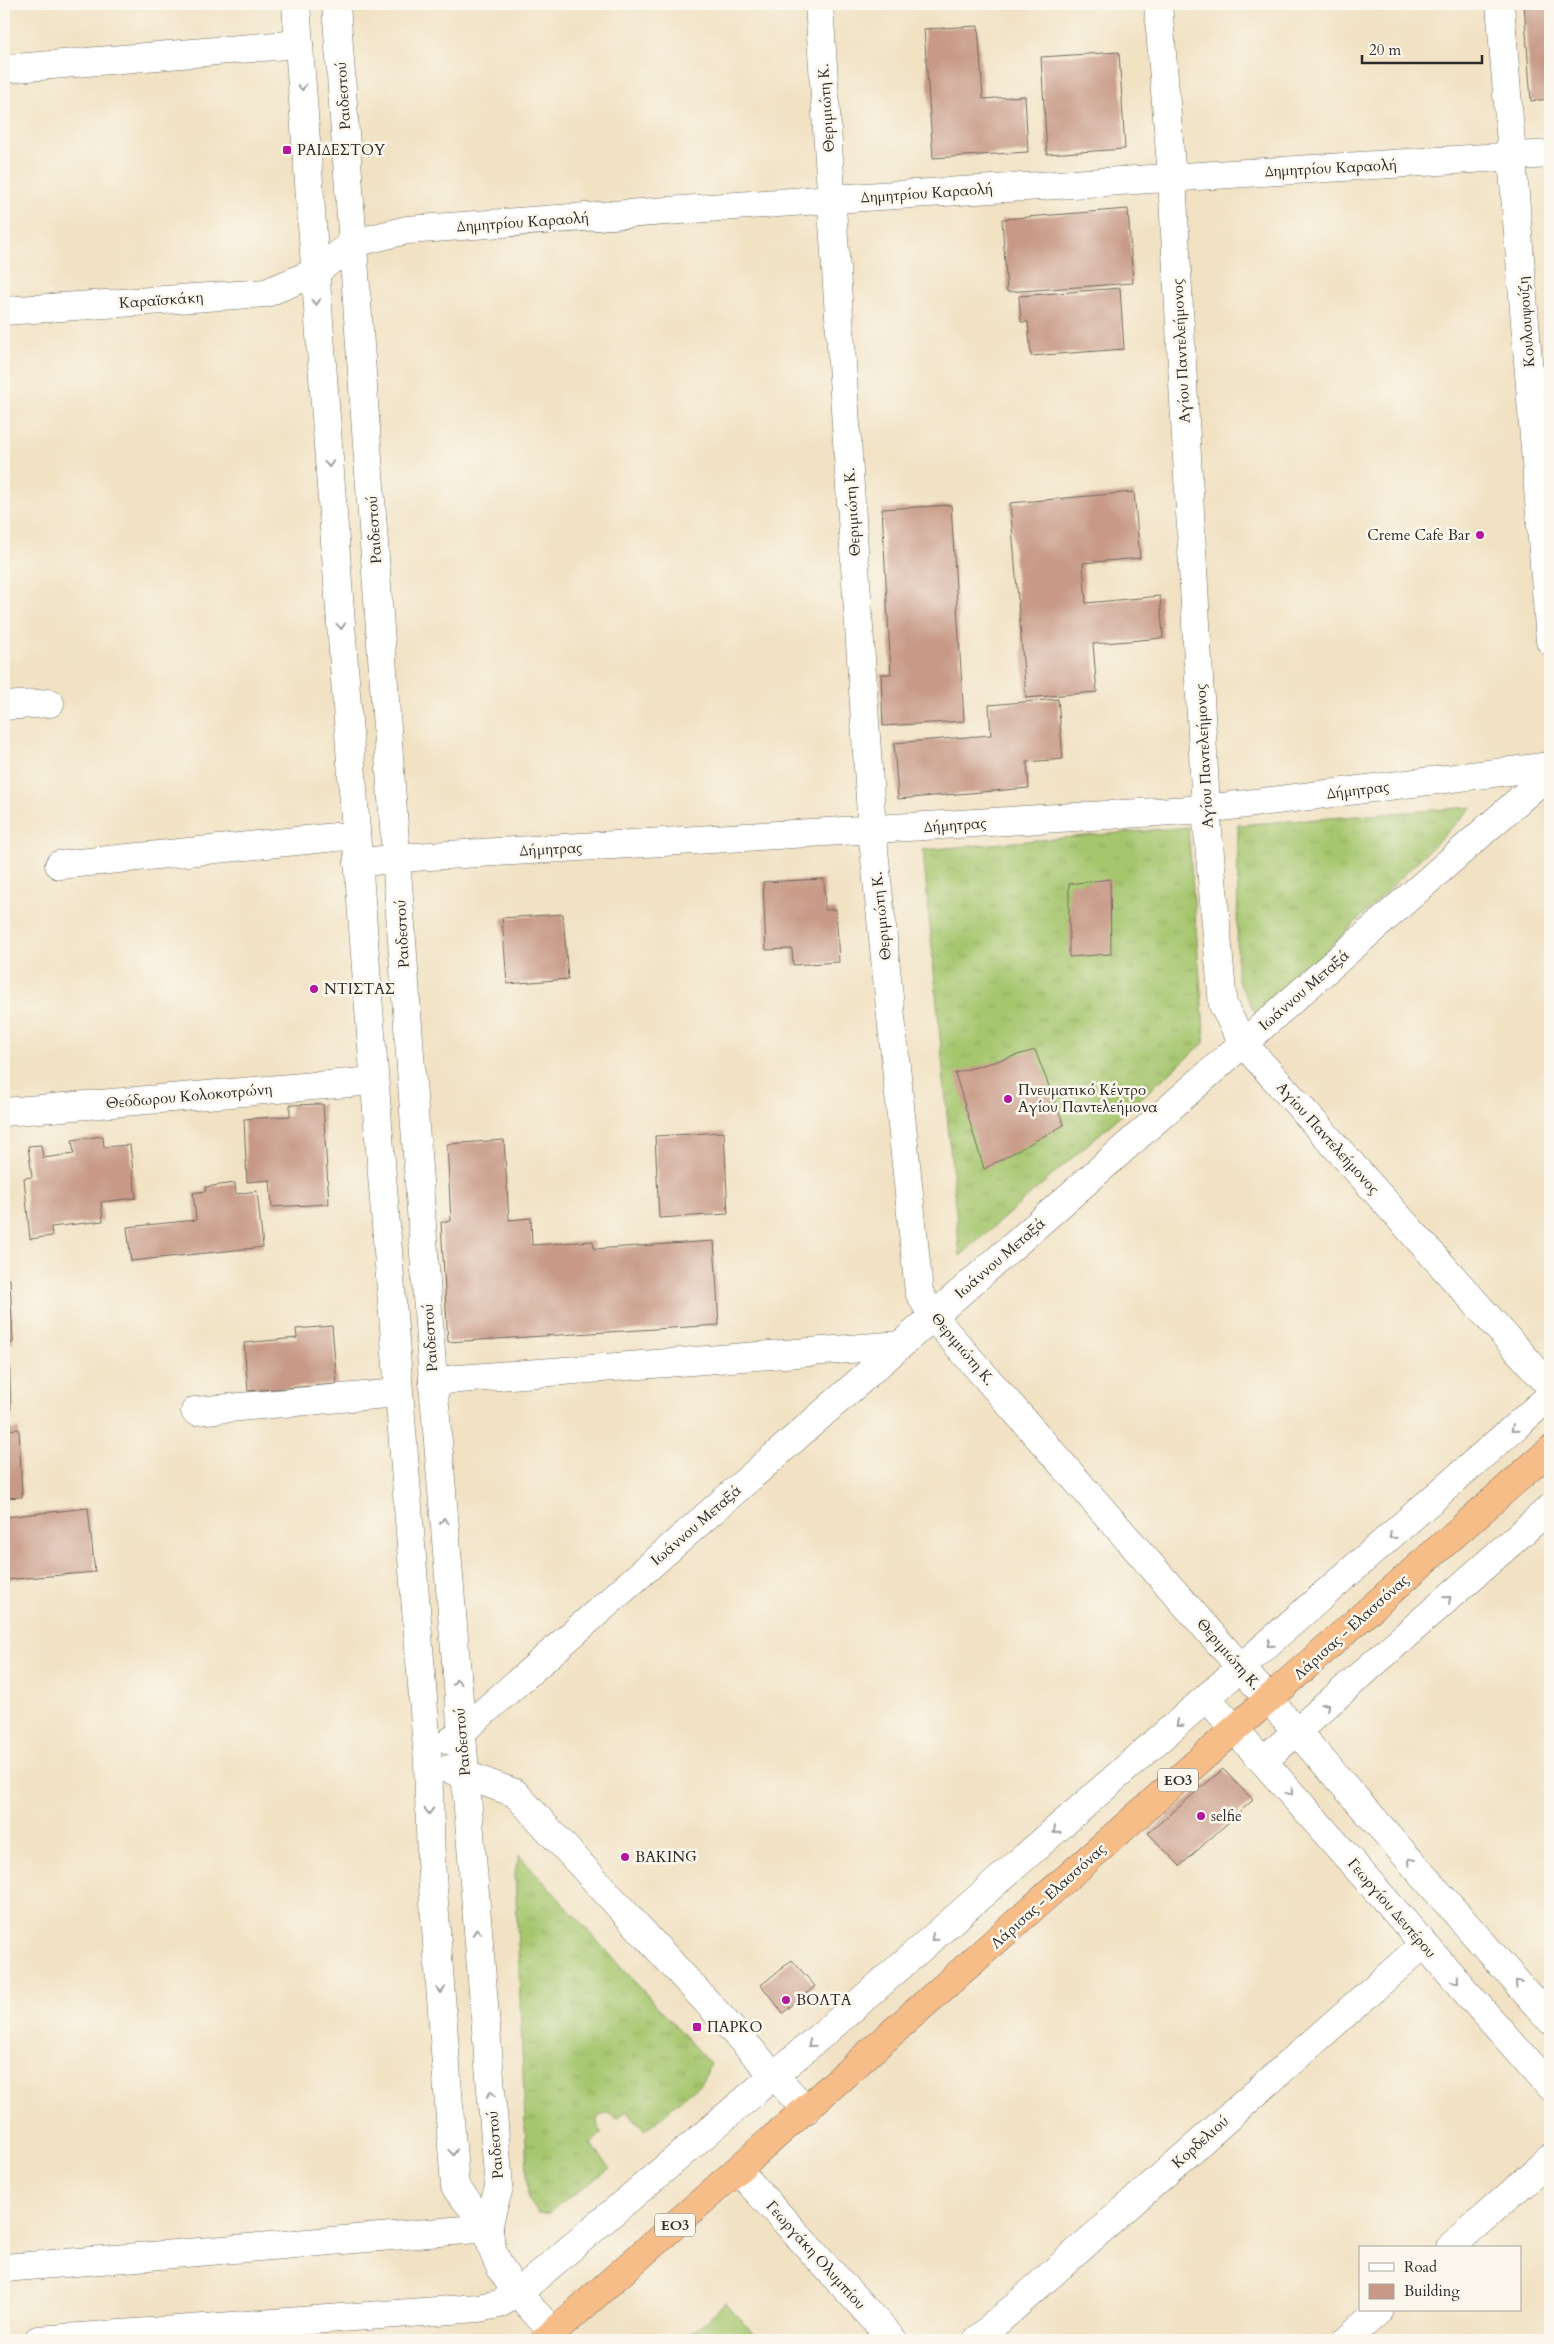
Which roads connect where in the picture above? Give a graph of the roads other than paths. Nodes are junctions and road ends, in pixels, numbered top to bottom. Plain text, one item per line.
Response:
1 (296, 4) edge
2 (336, 4) edge
3 (819, 4) edge
4 (1158, 4) edge
5 (1500, 4) edge
6 (299, 44) junction
7 (4, 69) edge
8 (1550, 154) edge
9 (1513, 157) junction
10 (1172, 178) junction
11 (832, 199) junction
12 (354, 243) junction
13 (314, 273) junction
14 (4, 311) edge
15 (1550, 641) edge
16 (50, 703) dead end
17 (4, 706) edge
18 (1550, 766) edge
19 (1550, 773) edge
20 (1206, 809) junction
21 (872, 830) junction
22 (356, 835) junction
23 (398, 858) junction
24 (358, 863) junction
25 (59, 865) dead end
26 (1243, 1043) junction
27 (374, 1081) junction
28 (4, 1112) edge
29 (933, 1317) junction
30 (901, 1344) junction
31 (433, 1381) junction
32 (1550, 1386) edge
33 (398, 1393) junction
34 (1550, 1396) edge
35 (195, 1411) dead end
36 (1550, 1450) edge
37 (1550, 1508) edge
38 (1241, 1669) junction
39 (1208, 1699) junction
40 (1269, 1699) junction
41 (1235, 1729) junction
42 (1297, 1731) junction
43 (461, 1732) junction
44 (1263, 1761) junction
45 (428, 1762) junction
46 (465, 1774) junction
47 (1424, 1944) junction
48 (1550, 2020) edge
49 (774, 2075) junction
50 (1546, 2075) edge
51 (806, 2110) junction
52 (1550, 2159) edge
53 (738, 2170) junction
54 (489, 2228) junction
55 (1452, 2246) edge
56 (4, 2268) edge
57 (518, 2293) junction
58 (1378, 2312) edge
59 (549, 2336) edge
60 (38, 2340) edge
61 (893, 2340) edge
62 (977, 2340) edge
63 (1346, 2340) edge

1 - 6 street
2 - 12 street, Ραιδεστού
3 - 11 street, Θεριμιώτη Κ.
4 - 10 street, Αγίου Παντελεήμονος
5 - 9 street, Κουλουψούζη
6 - 7 street
6 -> 13 street
8 - 9 street, Δημητρίου Καραολή
9 - 10 street, Δημητρίου Καραολή
9 - 15 street, Κουλουψούζη
10 - 11 street, Δημητρίου Καραολή
10 - 20 street, Αγίου Παντελεήμονος
11 - 12 street, Δημητρίου Καραολή
11 - 21 street, Θεριμιώτη Κ.
12 - 13 street, Δημητρίου Καραολή
12 - 23 street, Ραιδεστού
13 - 14 street, Καραϊσκάκη
13 -> 22 street
16 - 17 street
18 - 20 street, Δήμητρας
19 - 26 street, Ιωάννου Μεταξά
20 - 21 street, Δήμητρας
20 - 26 street, Αγίου Παντελεήμονος
21 - 23 street, Δήμητρας
21 - 29 street, Θεριμιώτη Κ.
22 - 24 street
22 - 25 street
23 - 24 street, Δήμητρας
23 - 31 street, Ραιδεστού
24 - 27 street
26 - 29 street, Ιωάννου Μεταξά
26 - 32 street, Αγίου Παντελεήμονος
27 - 28 street, Θεόδωρου Κολοκοτρώνη
27 - 33 street
29 - 30 street, Ιωάννου Μεταξά
29 - 38 street, Θεριμιώτη Κ.
30 - 31 street
30 - 43 street, Ιωάννου Μεταξά
43 -> 31 street, Ραιδεστού
33 - 35 street
33 - 45 street
34 -> 38 street
36 - 40 highway, Λάρισας - Ελασσόνας / ΕΟ3
42 -> 37 street
38 - 39 street
38 - 40 street, Θεριμιώτη Κ.
39 - 41 street, Γεωργίου Δευτέρου
39 -> 49 street
40 - 41 highway, Λάρισας - Ελασσόνας / ΕΟ3
40 - 42 street
41 - 44 street, Γεωργίου Δευτέρου
41 - 51 highway, Λάρισας - Ελασσόνας / ΕΟ3
42 - 44 street
48 -> 42 street
43 - 45 street, Ιωάννου Μεταξά
43 - 46 street, Ραιδεστού
44 -> 47 street, Γεωργίου Δευτέρου
45 - 46 street
45 -> 54 street
46 - 49 street
54 -> 46 street, Ραιδεστού
47 -> 50 street, Γεωργίου Δευτέρου
47 - 62 street, Κορδελιού
49 - 51 street
49 - 57 street
51 - 53 highway, Λάρισας - Ελασσόνας / ΕΟ3
52 - 55 street
53 - 59 highway, Λάρισας - Ελασσόνας / ΕΟ3
53 - 61 street, Γεωργάκη Ολυμπίου
54 - 56 street
54 - 57 street
57 - 59 street
57 - 60 street
58 - 63 street

